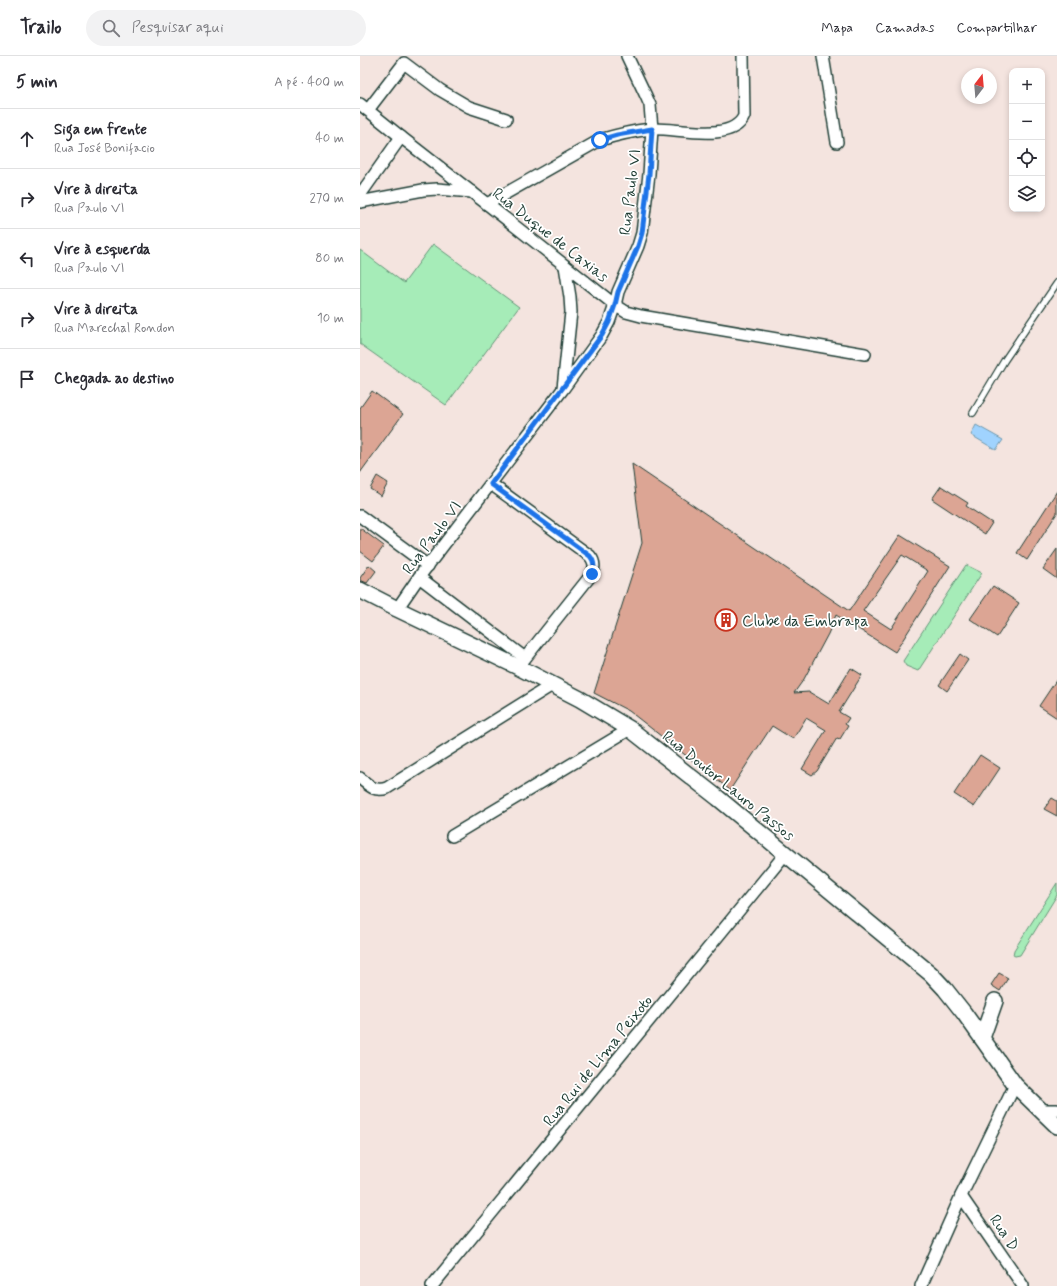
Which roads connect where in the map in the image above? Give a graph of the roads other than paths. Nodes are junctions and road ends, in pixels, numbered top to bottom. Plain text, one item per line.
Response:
1 (627, 56) edge
2 (744, 56) edge
3 (823, 56) edge
4 (407, 60) edge
5 (364, 107) edge
6 (506, 119) dead end
7 (652, 129) junction
8 (401, 137) junction
9 (837, 142) dead end
10 (472, 192) junction
11 (360, 195) edge
12 (360, 202) edge
13 (487, 204) junction
14 (565, 266) junction
15 (1057, 283) edge
16 (615, 305) junction
17 (865, 354) dead end
18 (563, 389) junction
19 (973, 413) dead end
20 (491, 484) junction
21 (360, 516) edge
22 (428, 566) junction
23 (419, 577) junction
24 (360, 590) edge
25 (397, 609) junction
26 (521, 662) junction
27 (552, 685) junction
28 (630, 729) junction
29 (360, 778) edge
30 (452, 836) dead end
31 (786, 853) junction
32 (995, 1001) dead end
33 (982, 1038) junction
34 (1015, 1085) junction
35 (1042, 1110) junction
36 (1057, 1110) edge
37 (1057, 1126) edge
38 (961, 1196) junction
39 (432, 1286) edge
40 (921, 1286) edge
41 (1023, 1286) edge

1 - 7 street, Rua Paulo VI
2 - 7 street
3 - 9 street
4 - 5 street
4 - 6 street
5 - 8 street, Rua Duque de Caxias
7 - 13 street
7 - 16 street, Rua Paulo VI
8 - 10 street, Rua Duque de Caxias
8 - 11 street
10 - 12 street
10 - 13 street, Rua Duque de Caxias
13 - 14 street, Rua Duque de Caxias
14 - 16 street, Rua Duque de Caxias
14 - 18 street
15 - 19 lane
16 - 17 street, Rua Duque de Caxias
16 - 18 street, Rua Paulo VI
18 - 20 street, Rua Paulo VI
20 - 22 street, Rua Paulo VI
20 - 26 street
21 - 22 street
22 - 23 street, Rua Paulo VI
23 - 25 street, Rua Paulo VI
23 - 26 street
24 - 25 main road, Rua Doutor Lauro Passos
25 - 26 main road, Rua Doutor Lauro Passos
26 - 27 main road, Rua Doutor Lauro Passos
27 - 28 main road, Rua Doutor Lauro Passos
27 - 29 street
28 - 30 street
28 - 31 main road, Rua Doutor Lauro Passos
31 - 33 main road, Rua Doutor Lauro Passos
31 - 39 street, Rua Rui de Lima Peixoto
32 - 33 main road
33 - 34 main road, Rua Doutor Lauro Passos
34 - 35 main road, Rua Doutor Lauro Passos
34 - 38 street
35 - 36 street
35 - 37 main road, Rua Doutor Lauro Passos
38 - 40 street
38 - 41 street, Rua D

